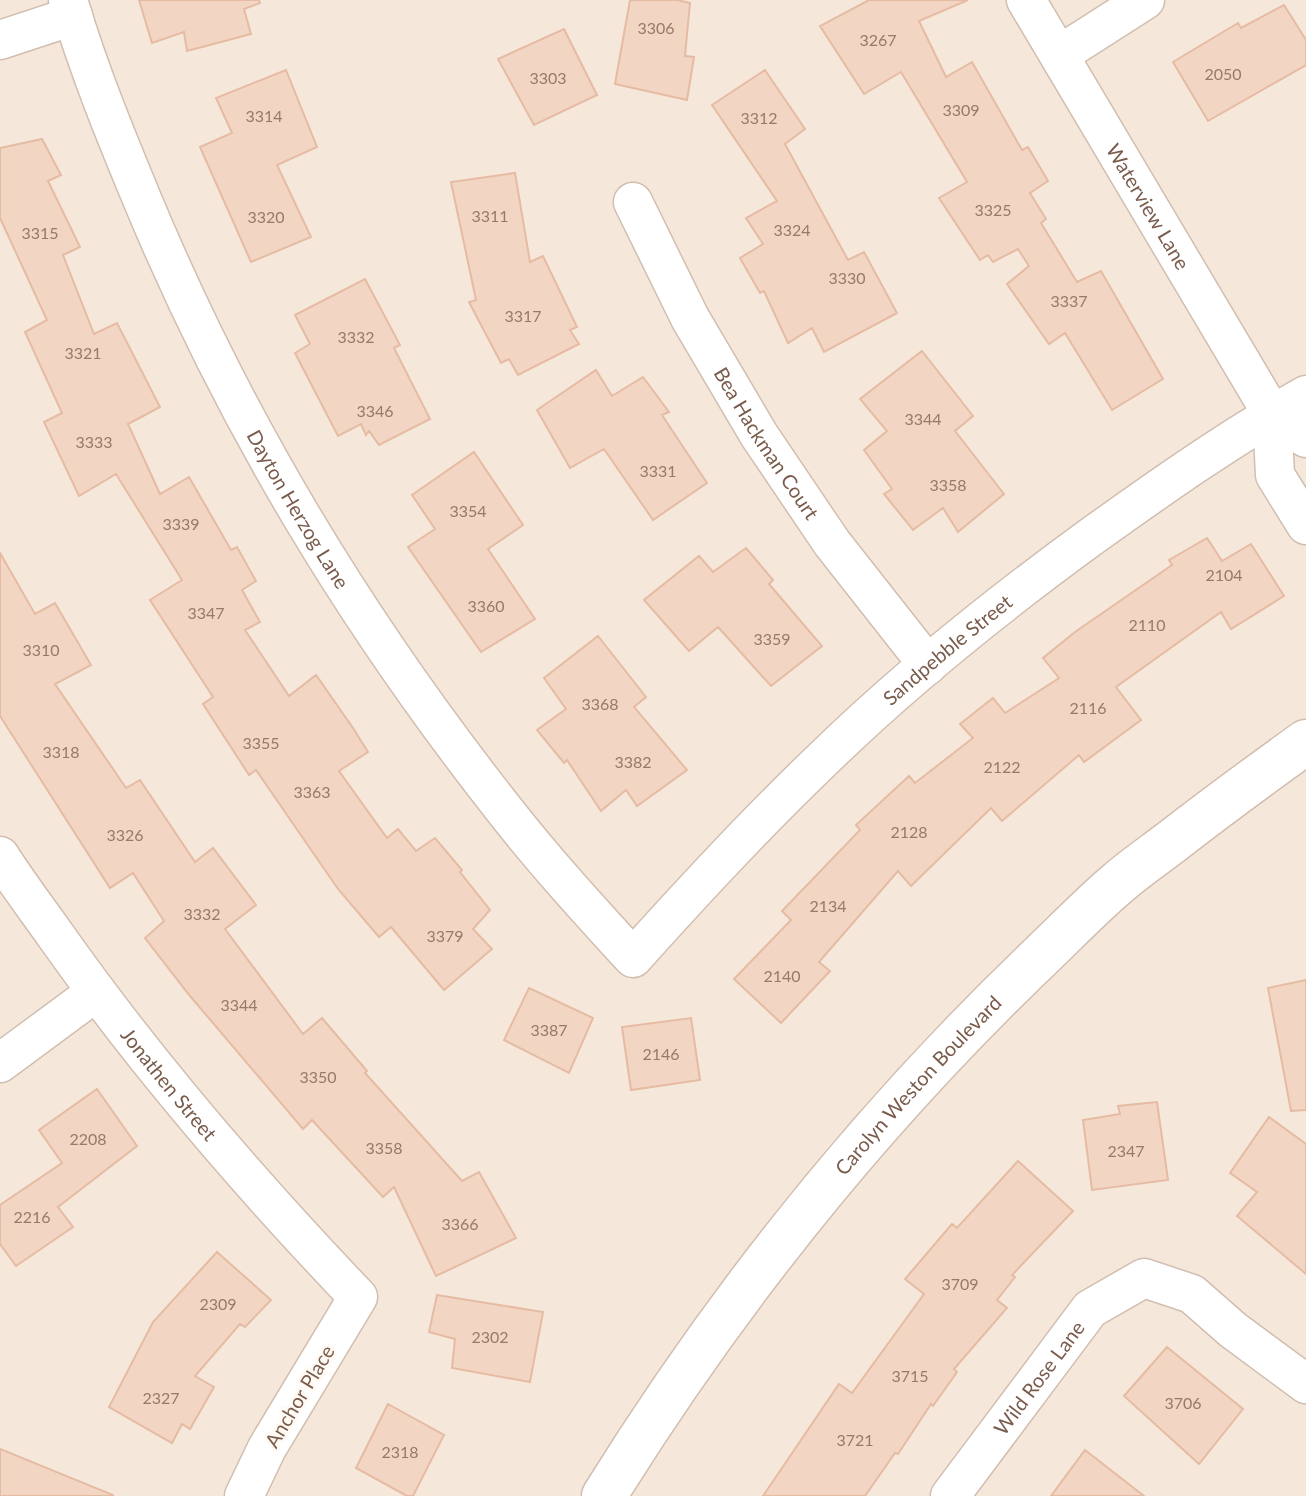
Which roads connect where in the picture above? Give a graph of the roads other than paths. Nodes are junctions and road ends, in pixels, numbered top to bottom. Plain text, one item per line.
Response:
1 (1026, 0) edge
2 (1145, 0) edge
3 (70, 8) edge
4 (0, 40) edge
5 (1059, 55) junction
6 (633, 202) dead end
7 (1306, 395) edge
8 (1272, 414) junction
9 (1306, 438) edge
10 (1306, 525) edge
11 (928, 665) junction
12 (1306, 742) edge
13 (0, 856) edge
14 (633, 958) joint
15 (96, 992) junction
16 (0, 1063) edge
17 (358, 1297) joint
18 (1306, 1384) edge
19 (244, 1496) edge
20 (604, 1496) edge
21 (950, 1496) edge

1 - 5 street, Waterview Lane
2 - 5 street
3 - 4 street
3 - 14 street, Dayton Herzog Lane
5 - 8 street, Waterview Lane
6 - 11 street, Bea Hackman Court
7 - 8 street, Sandpebble Street
8 - 9 street, Waterview Lane
8 - 10 street, Waterview Lane
8 - 11 street, Sandpebble Street
11 - 14 street, Sandpebble Street
12 - 20 street, Carolyn Weston Boulevard
13 - 15 street, Jonathen Street
15 - 16 street
15 - 17 street, Jonathen Street
17 - 19 street, Anchor Place
18 - 21 street, Wild Rose Lane

